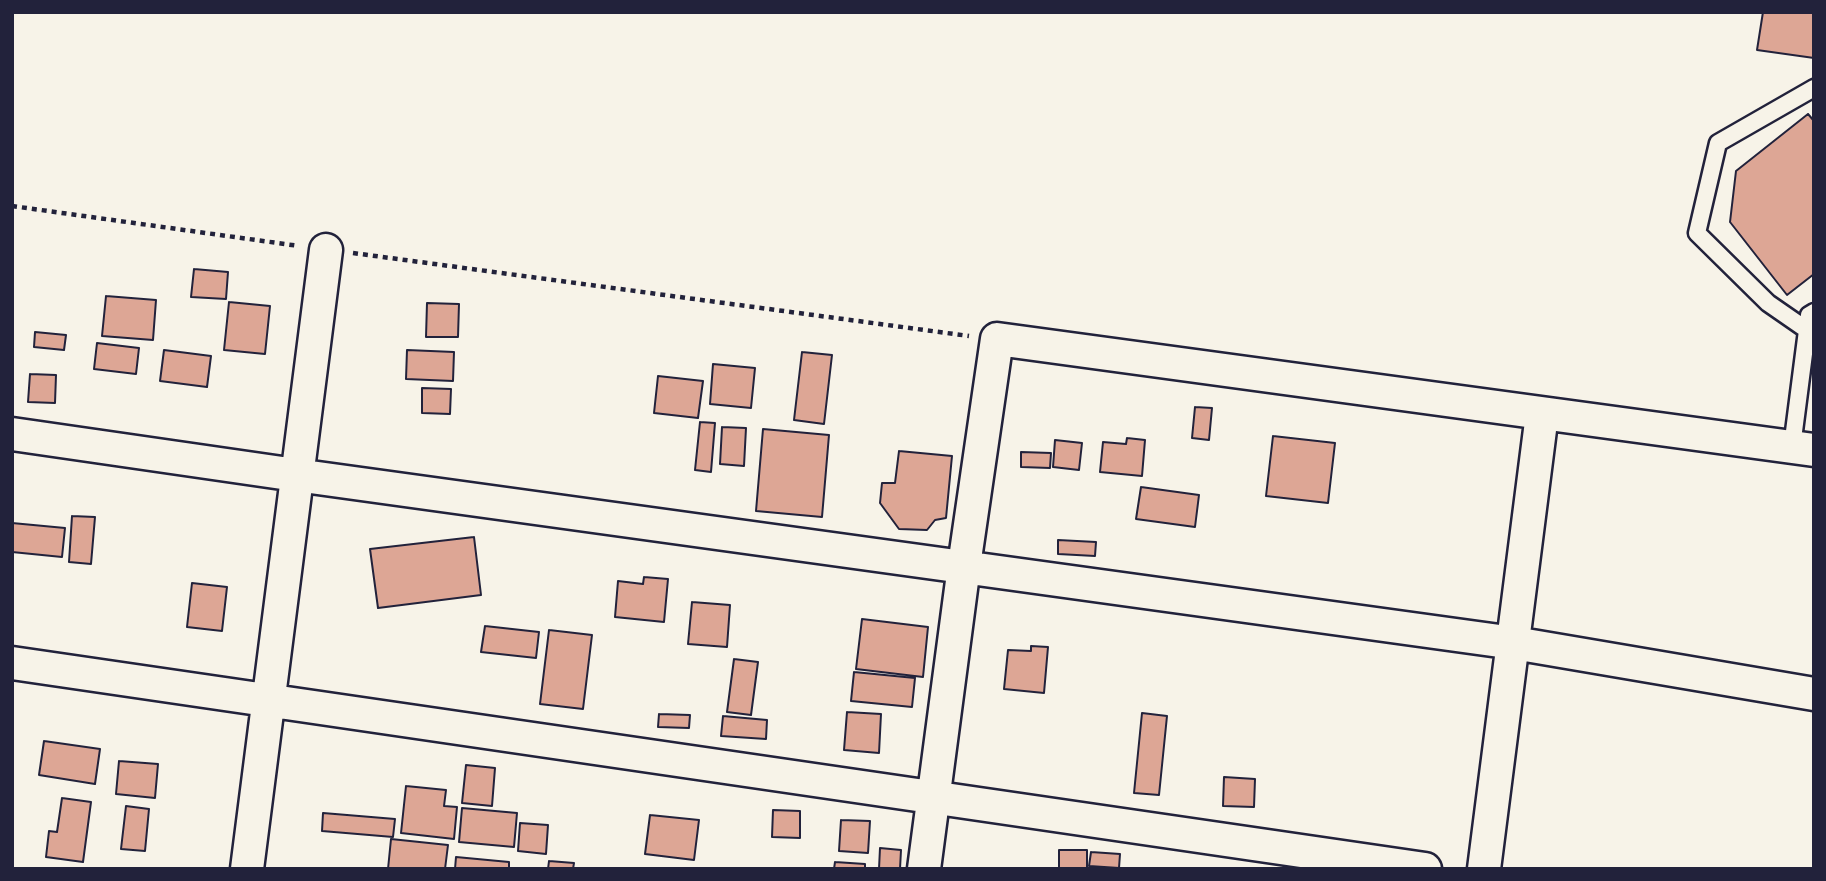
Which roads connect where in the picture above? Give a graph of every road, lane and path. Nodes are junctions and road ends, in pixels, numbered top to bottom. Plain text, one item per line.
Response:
1 (1814, 88) edge
2 (12, 206) edge
3 (326, 250) junction
4 (1814, 312) edge
5 (1807, 330) junction
6 (997, 339) junction
7 (1542, 414) junction
8 (12, 434) edge
9 (1803, 449) edge
10 (296, 475) junction
11 (964, 566) junction
12 (1514, 643) junction
13 (12, 663) edge
14 (1814, 694) edge
15 (269, 699) junction
16 (934, 797) junction
17 (247, 869) edge
18 (924, 869) edge
19 (1425, 869) edge
20 (1483, 869) edge

1 - 5 lane
2 - 3 path
3 - 6 path
3 - 10 street
4 - 5 lane
5 - 9 lane
6 - 7 street
6 - 11 street
7 - 9 street
7 - 12 street
8 - 10 street
10 - 11 street
10 - 15 street
11 - 12 street
11 - 16 street
12 - 14 street
12 - 20 street
13 - 15 street
15 - 16 street
15 - 17 street
16 - 18 street
16 - 19 street

